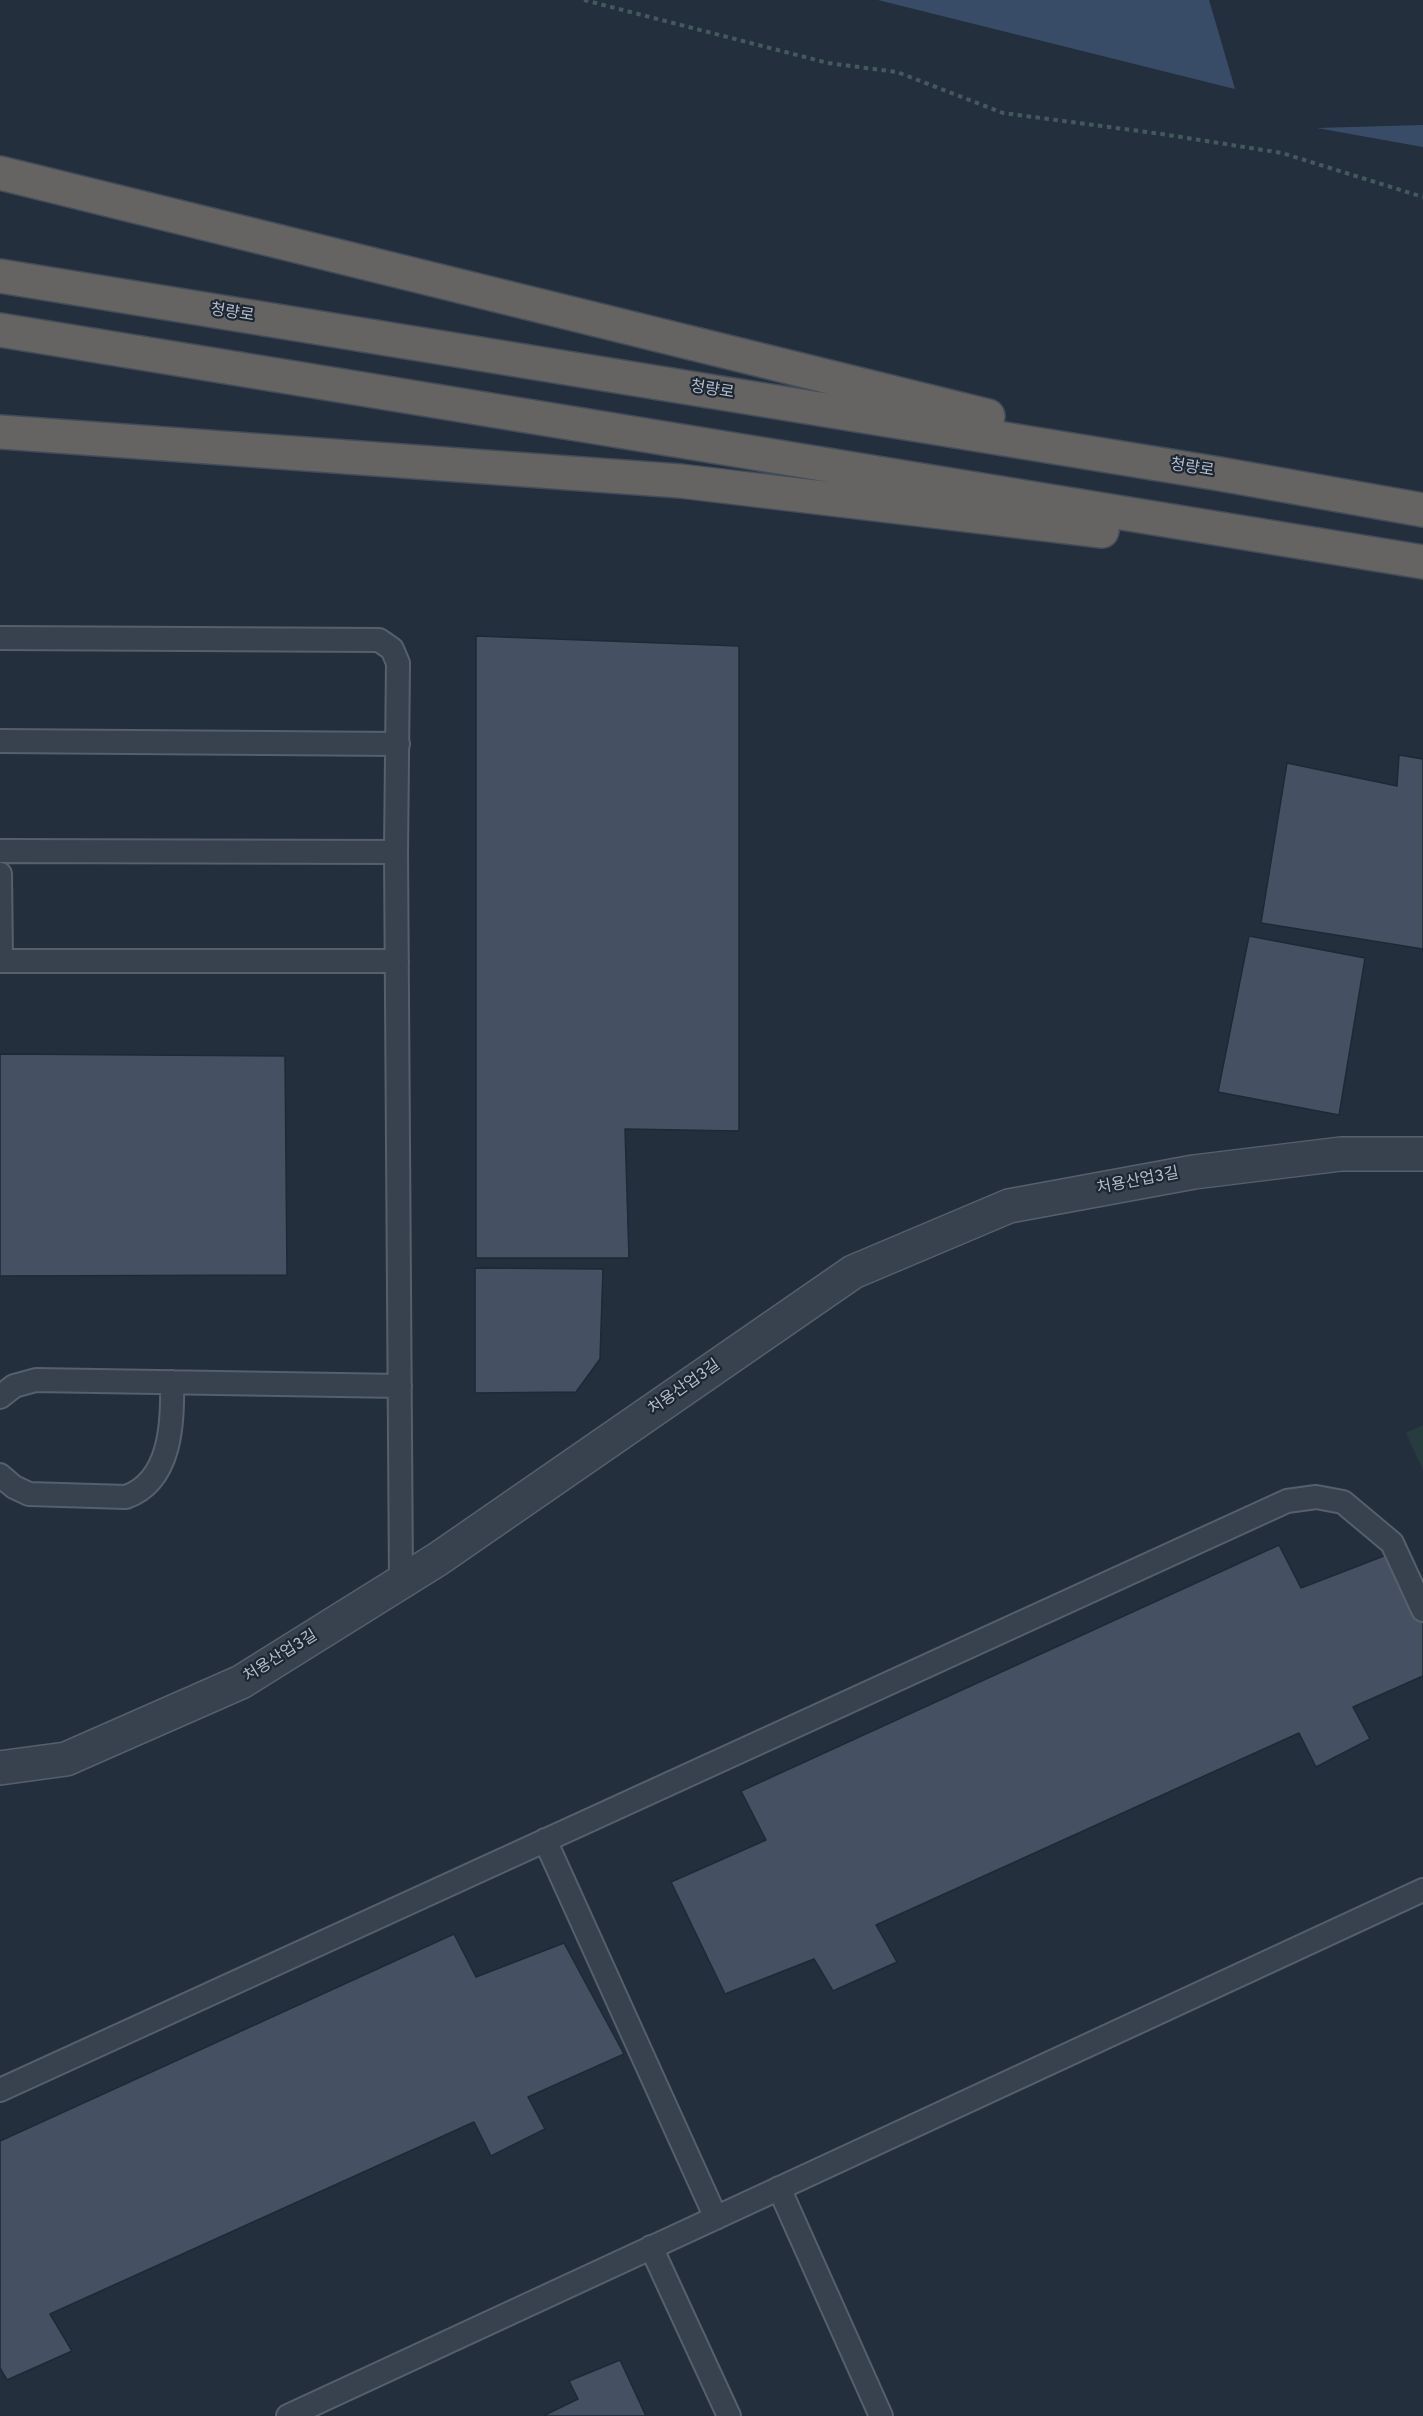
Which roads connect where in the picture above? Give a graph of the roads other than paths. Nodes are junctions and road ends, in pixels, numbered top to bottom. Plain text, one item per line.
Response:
1 (0, 173) edge
2 (0, 276) edge
3 (0, 330) edge
4 (0, 432) edge
5 (1220, 474) junction
6 (1423, 510) edge
7 (1423, 562) edge
8 (1423, 568) edge
9 (0, 638) edge
10 (0, 741) edge
11 (398, 744) junction
12 (0, 851) edge
13 (396, 852) junction
14 (0, 874) edge
15 (0, 961) edge
16 (397, 961) junction
17 (1423, 1154) edge
18 (172, 1382) junction
19 (400, 1386) junction
20 (0, 1397) edge
21 (0, 1475) edge
22 (401, 1582) junction
23 (1423, 1610) edge
24 (0, 1768) edge
25 (545, 1840) junction
26 (1423, 1890) edge
27 (0, 2090) edge
28 (779, 2188) junction
29 (716, 2218) junction
30 (651, 2247) junction
31 (288, 2416) edge
32 (729, 2416) edge
33 (881, 2416) edge

1 - 5 highway
2 - 5 highway, 청량로
3 - 7 highway
4 - 8 highway
5 - 6 highway, 청량로
9 - 11 lane
10 - 11 lane
11 - 13 lane
12 - 13 lane
13 - 16 lane
14 - 15 lane
15 - 16 lane
16 - 19 lane
17 - 22 street, 처용산업3길
18 - 19 lane
18 - 20 lane
18 - 21 lane
19 - 22 lane
22 - 24 street, 처용산업3길
23 - 25 lane
25 - 27 lane
25 - 29 lane
26 - 28 lane
28 - 29 lane
28 - 33 lane
29 - 30 lane
30 - 31 lane
30 - 32 lane

